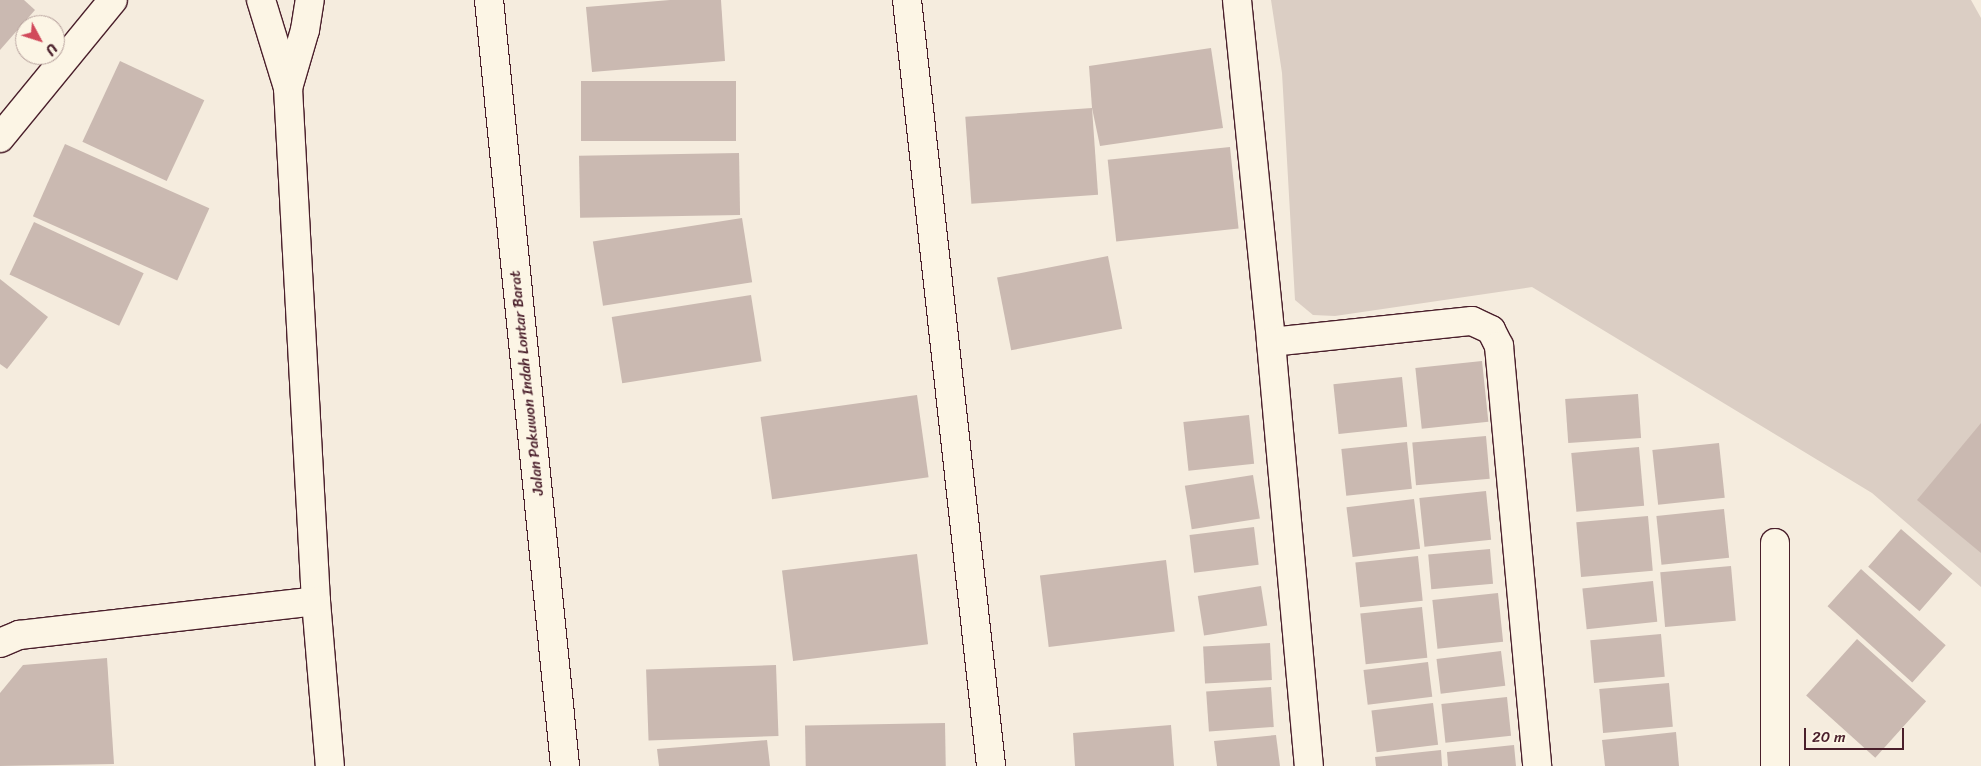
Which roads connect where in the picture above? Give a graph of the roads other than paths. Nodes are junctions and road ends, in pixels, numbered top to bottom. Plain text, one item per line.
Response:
1 (113, 0) edge
2 (262, 0) edge
3 (310, 0) edge
4 (489, 0) edge
5 (907, 0) edge
6 (1237, 0) edge
7 (288, 88) junction
8 (0, 138) edge
9 (1272, 342) junction
10 (1775, 543) dead end
11 (316, 600) junction
12 (0, 643) edge
13 (330, 766) edge
14 (565, 766) edge
15 (991, 766) edge
16 (1309, 766) edge
17 (1537, 766) edge
18 (1775, 766) edge

1 - 8 street
2 - 7 street
3 - 7 street
4 - 14 street, Jalan Pakuwon Indah Lontar Barat
5 - 15 street
6 - 9 street
7 - 11 street
9 - 16 street
9 - 17 street
10 - 18 street
11 - 12 street
11 - 13 street

